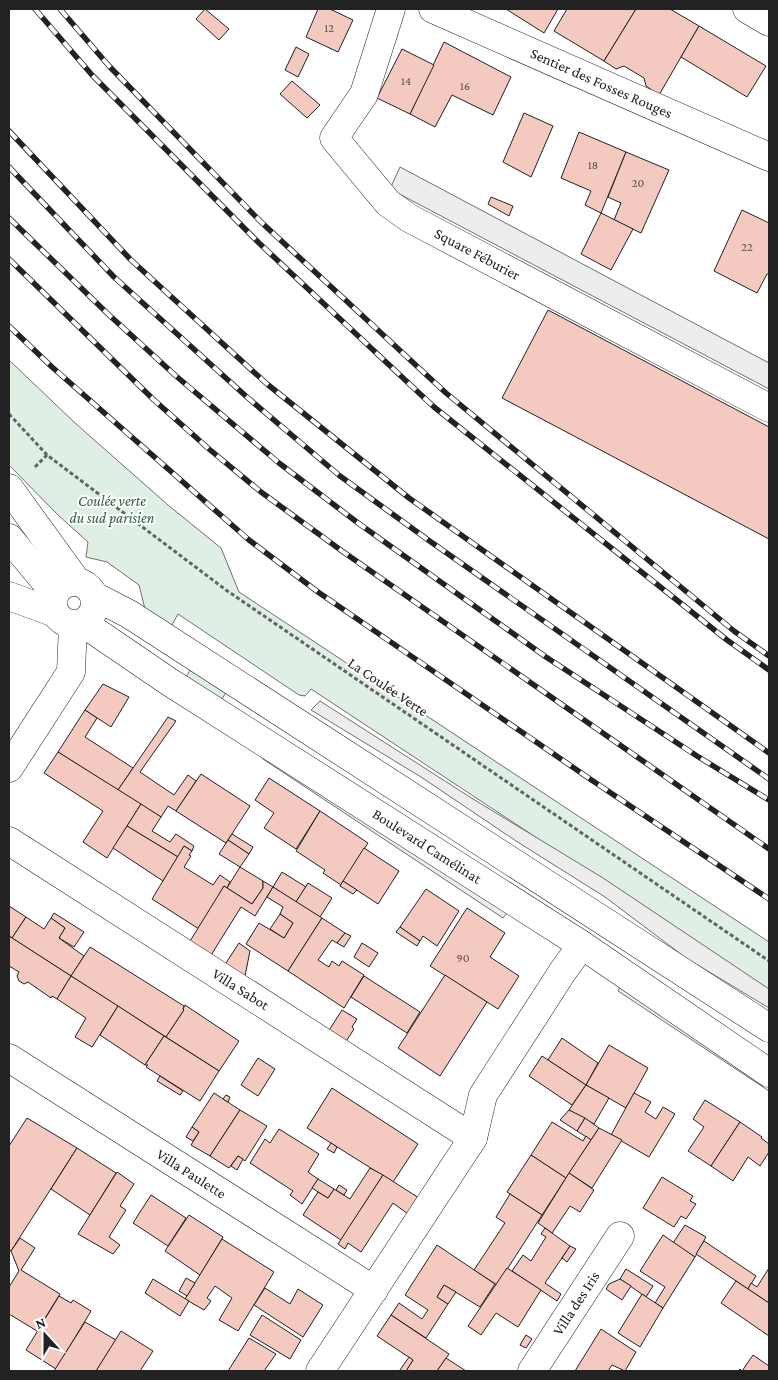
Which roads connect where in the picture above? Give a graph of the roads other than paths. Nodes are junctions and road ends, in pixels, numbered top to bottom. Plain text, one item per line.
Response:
1 (391, 9) edge
2 (433, 9) edge
3 (747, 9) edge
4 (769, 22) edge
5 (769, 157) edge
6 (769, 408) edge
7 (9, 488) edge
8 (9, 538) edge
9 (9, 596) edge
10 (73, 605) junction
11 (9, 768) edge
12 (9, 841) edge
13 (582, 944) junction
14 (769, 1028) edge
15 (9, 1058) edge
16 (769, 1073) edge
17 (473, 1138) junction
18 (620, 1236) dead end
19 (374, 1290) junction
20 (320, 1371) edge
21 (532, 1371) edge

1 - 6 street, Square Féburier
2 - 5 street, Sentier des Fosses Rouges
3 - 4 street
7 - 10 street
8 - 10 street
9 - 10 street, Boulevard Camélinat
10 - 11 street
10 - 13 street, Boulevard Camélinat
10 - 14 street, Boulevard Camélinat
12 - 17 street, Villa Sabot
13 - 16 street, Boulevard Camélinat
13 - 17 street
15 - 19 street, Villa Paulette
17 - 19 street
18 - 21 street, Villa des Iris
19 - 20 street

